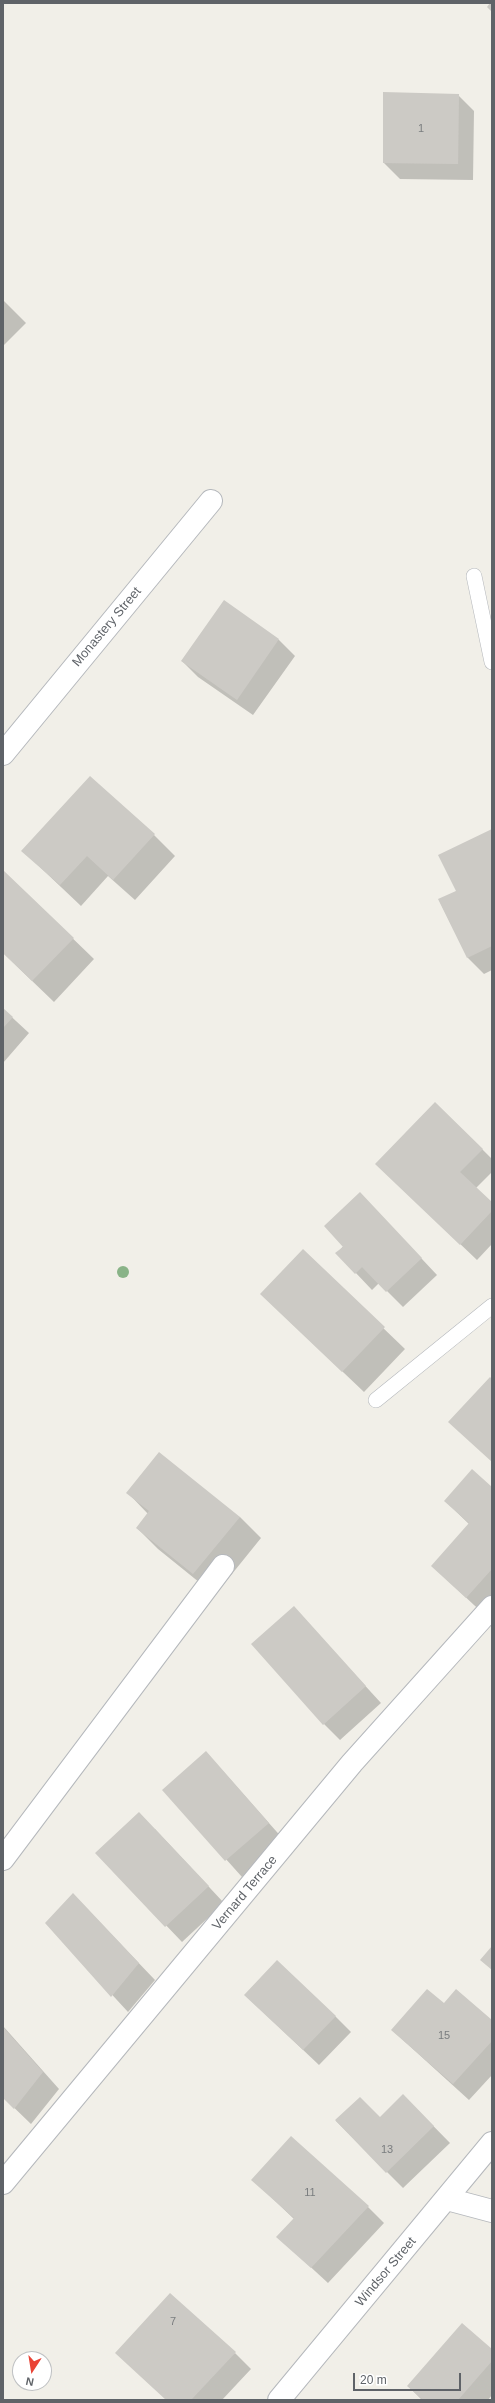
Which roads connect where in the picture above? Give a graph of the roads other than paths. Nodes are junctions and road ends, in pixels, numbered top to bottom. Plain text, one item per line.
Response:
1 (211, 501) dead end
2 (474, 576) dead end
3 (492, 662) edge
4 (3, 754) edge
5 (492, 1306) edge
6 (376, 1400) dead end
7 (223, 1566) dead end
8 (492, 1607) edge
9 (3, 1859) edge
10 (492, 2143) edge
11 (3, 2183) edge
12 (447, 2199) junction
13 (492, 2211) edge
14 (279, 2400) edge

1 - 4 street, Monastery Street
2 - 3 lane
5 - 6 lane
7 - 9 street
8 - 11 street, Vernard Terrace
10 - 12 street, Windsor Street
12 - 13 street
12 - 14 street, Windsor Street

